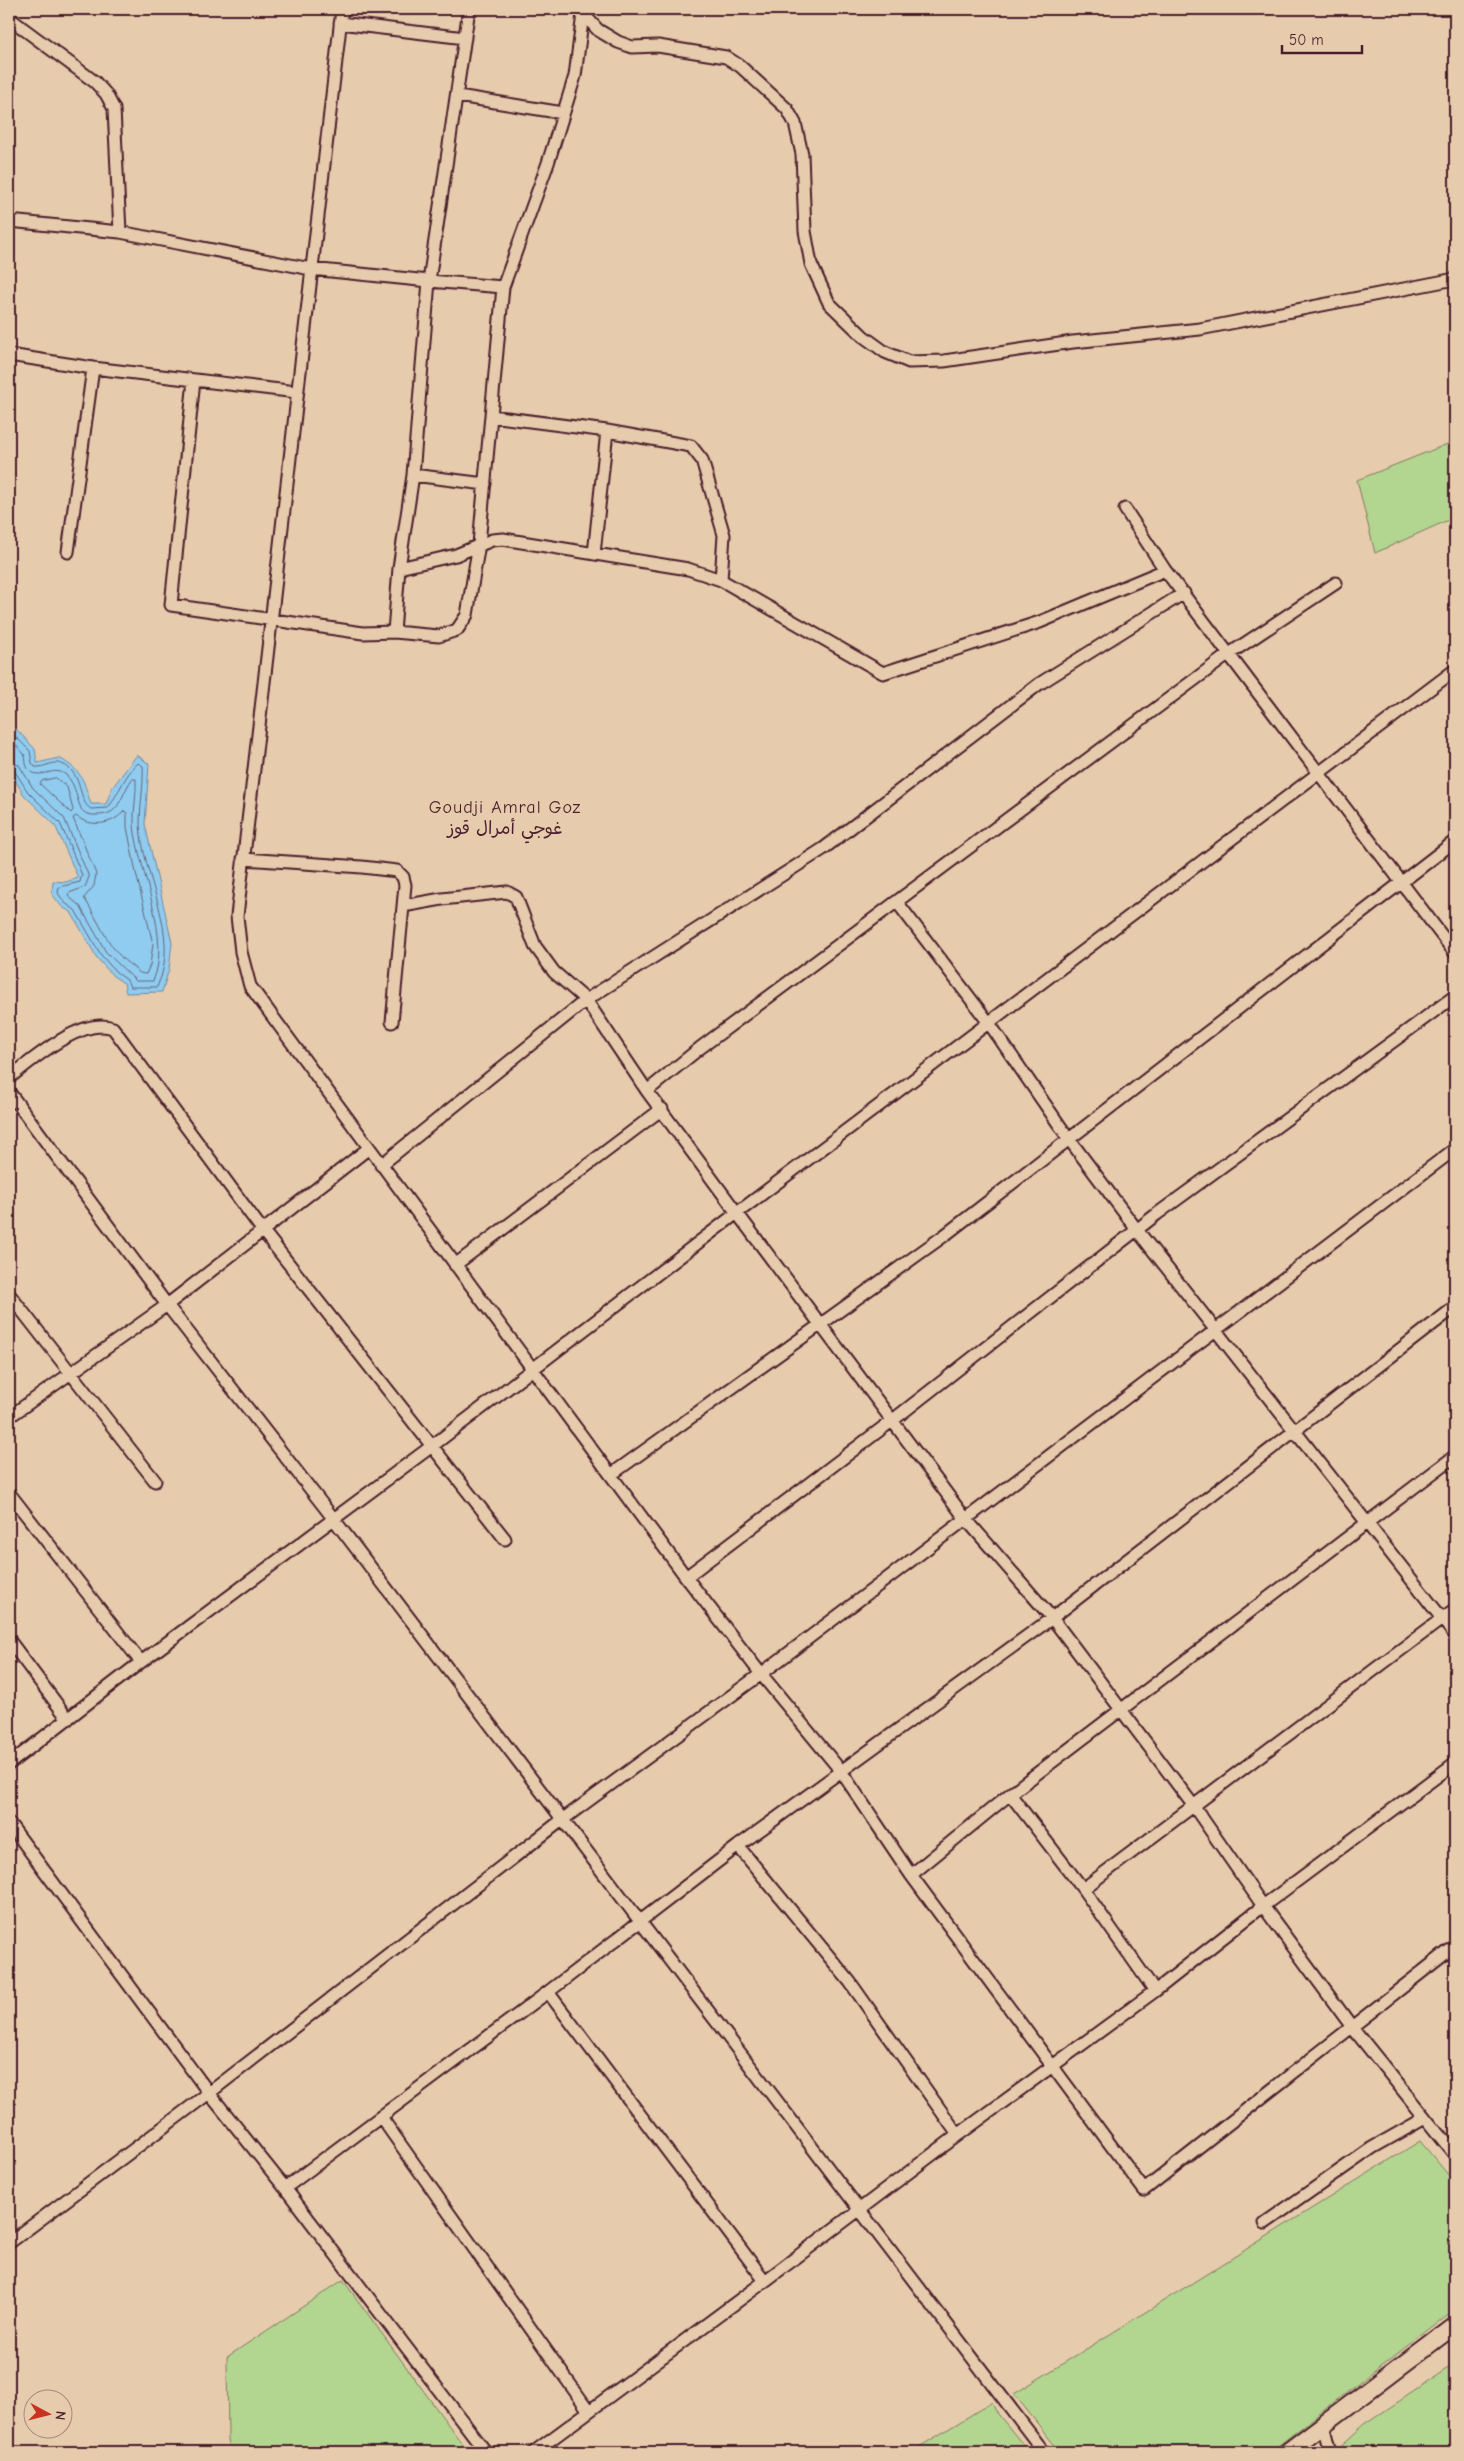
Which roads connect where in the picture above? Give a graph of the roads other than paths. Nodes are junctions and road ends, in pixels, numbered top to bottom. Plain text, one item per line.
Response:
1 (342, 9) edge
2 (469, 9) edge
3 (581, 11) edge
4 (9, 18) edge
5 (340, 23) junction
6 (465, 38) junction
7 (458, 96) junction
8 (563, 113) junction
9 (9, 221) edge
10 (120, 232) junction
11 (312, 269) junction
12 (1455, 279) edge
13 (429, 281) junction
14 (503, 287) junction
15 (9, 354) edge
16 (93, 368) junction
17 (194, 380) junction
18 (297, 392) junction
19 (491, 416) junction
20 (607, 431) junction
21 (413, 475) junction
22 (485, 484) junction
23 (1125, 509) dead end
24 (479, 544) junction
25 (68, 552) dead end
26 (594, 554) junction
27 (399, 568) junction
28 (1165, 570) junction
29 (721, 580) junction
30 (1336, 583) dead end
31 (1184, 593) junction
32 (271, 619) junction
33 (394, 632) junction
34 (1229, 654) junction
35 (1455, 670) edge
36 (1319, 772) junction
37 (1455, 841) edge
38 (243, 860) junction
39 (1401, 882) junction
40 (897, 902) junction
41 (403, 906) junction
42 (1455, 953) edge
43 (1455, 996) edge
44 (586, 1000) junction
45 (392, 1022) dead end
46 (989, 1023) junction
47 (9, 1078) edge
48 (647, 1090) junction
49 (9, 1092) edge
50 (662, 1109) junction
51 (1069, 1139) junction
52 (368, 1148) junction
53 (1455, 1149) edge
54 (381, 1165) junction
55 (736, 1212) junction
56 (1137, 1230) junction
57 (263, 1231) junction
58 (455, 1265) junction
59 (9, 1294) edge
60 (167, 1305) junction
61 (1455, 1307) edge
62 (820, 1324) junction
63 (1215, 1330) junction
64 (531, 1369) junction
65 (70, 1374) junction
66 (9, 1417) edge
67 (894, 1420) junction
68 (1295, 1429) junction
69 (432, 1446) junction
70 (1455, 1456) edge
71 (612, 1474) junction
72 (155, 1481) dead end
73 (9, 1492) edge
74 (333, 1518) junction
75 (965, 1518) junction
76 (1368, 1522) junction
77 (505, 1539) dead end
78 (686, 1576) junction
79 (1455, 1609) edge
80 (1052, 1618) junction
81 (1443, 1619) junction
82 (1455, 1634) edge
83 (9, 1640) edge
84 (140, 1662) junction
85 (761, 1674) junction
86 (1122, 1709) junction
87 (68, 1719) junction
88 (1455, 1762) edge
89 (9, 1764) edge
90 (842, 1770) junction
91 (1010, 1794) junction
92 (1193, 1805) junction
93 (562, 1820) junction
94 (9, 1823) edge
95 (738, 1846) junction
96 (910, 1875) junction
97 (1083, 1888) junction
98 (1263, 1906) junction
99 (638, 1921) junction
100 (1455, 1946) edge
101 (1155, 1991) junction
102 (548, 1992) junction
103 (1352, 2027) junction
104 (1054, 2067) junction
105 (209, 2093) junction
106 (381, 2117) junction
107 (1425, 2118) junction
108 (958, 2136) junction
109 (1455, 2155) edge
110 (286, 2188) junction
111 (858, 2211) junction
112 (1265, 2224) dead end
113 (9, 2243) edge
114 (766, 2282) junction
115 (1455, 2324) edge
116 (589, 2411) junction
117 (1323, 2425) junction
118 (486, 2452) edge
119 (534, 2452) edge
120 (1044, 2452) edge
121 (1287, 2452) edge
122 (1330, 2452) edge

1 - 5 street
2 - 6 street
3 - 8 street
3 - 12 street
4 - 10 street
5 - 6 street
5 - 11 street
6 - 7 street
7 - 8 street
7 - 13 street
8 - 14 street
9 - 10 street
10 - 11 street
11 - 13 street
11 - 18 street
13 - 14 street
13 - 21 street
14 - 19 street
15 - 16 street
16 - 17 street
16 - 25 street
17 - 18 street
17 - 32 street
18 - 32 street
19 - 20 street
19 - 22 street
20 - 26 street
20 - 29 street
21 - 22 street
21 - 27 street
22 - 24 street
23 - 28 street
24 - 26 street
24 - 27 street
24 - 33 street
26 - 29 street
27 - 33 street
28 - 29 street
28 - 31 street
30 - 34 street
31 - 34 street
31 - 44 street
32 - 33 street
32 - 38 street
34 - 36 street
34 - 40 street
35 - 36 street
36 - 39 street
36 - 46 street
37 - 39 street
38 - 41 street
38 - 52 street
39 - 42 street
39 - 51 street
40 - 46 street
40 - 48 street
41 - 44 street
41 - 45 street
43 - 56 street
44 - 48 street
44 - 54 street
46 - 51 street
46 - 55 street
47 - 57 street
48 - 50 street
49 - 60 street
50 - 55 street
50 - 58 street
51 - 56 street
51 - 62 street
52 - 54 street
52 - 57 street
53 - 63 street
54 - 58 street
55 - 62 street
55 - 64 street
56 - 63 street
56 - 67 street
57 - 60 street
57 - 69 street
58 - 64 street
59 - 65 street
60 - 65 street
60 - 74 street
61 - 68 street
62 - 67 street
62 - 71 street
63 - 68 street
63 - 75 street
64 - 69 street
64 - 71 street
65 - 66 street
65 - 72 street
67 - 75 street
67 - 78 street
68 - 76 street
68 - 80 street
69 - 74 street
69 - 77 street
70 - 76 street
71 - 78 street
73 - 84 street
74 - 84 street
74 - 93 street
75 - 80 street
75 - 85 street
76 - 81 street
76 - 86 street
78 - 85 street
79 - 81 street
80 - 86 street
80 - 90 street
81 - 82 street
81 - 92 street
83 - 87 street
84 - 87 street
85 - 90 street
85 - 93 street
86 - 91 street
86 - 92 street
87 - 89 street
88 - 98 street
90 - 95 street
90 - 96 street
91 - 96 street
91 - 97 street
92 - 97 street
92 - 98 street
93 - 99 street
93 - 105 street
94 - 105 street
95 - 99 street
95 - 108 street
96 - 104 street
97 - 101 street
98 - 101 street
98 - 103 street
99 - 102 street
99 - 111 street
100 - 103 street
101 - 104 street
102 - 106 street
102 - 114 street
103 - 104 street
103 - 107 street
104 - 108 street
105 - 110 street
105 - 113 street
106 - 110 street
106 - 116 street
107 - 109 street
107 - 112 street
108 - 111 street
110 - 118 street
111 - 114 street
111 - 120 street
114 - 116 street
115 - 117 highway
116 - 119 street
117 - 121 highway
117 - 122 street

